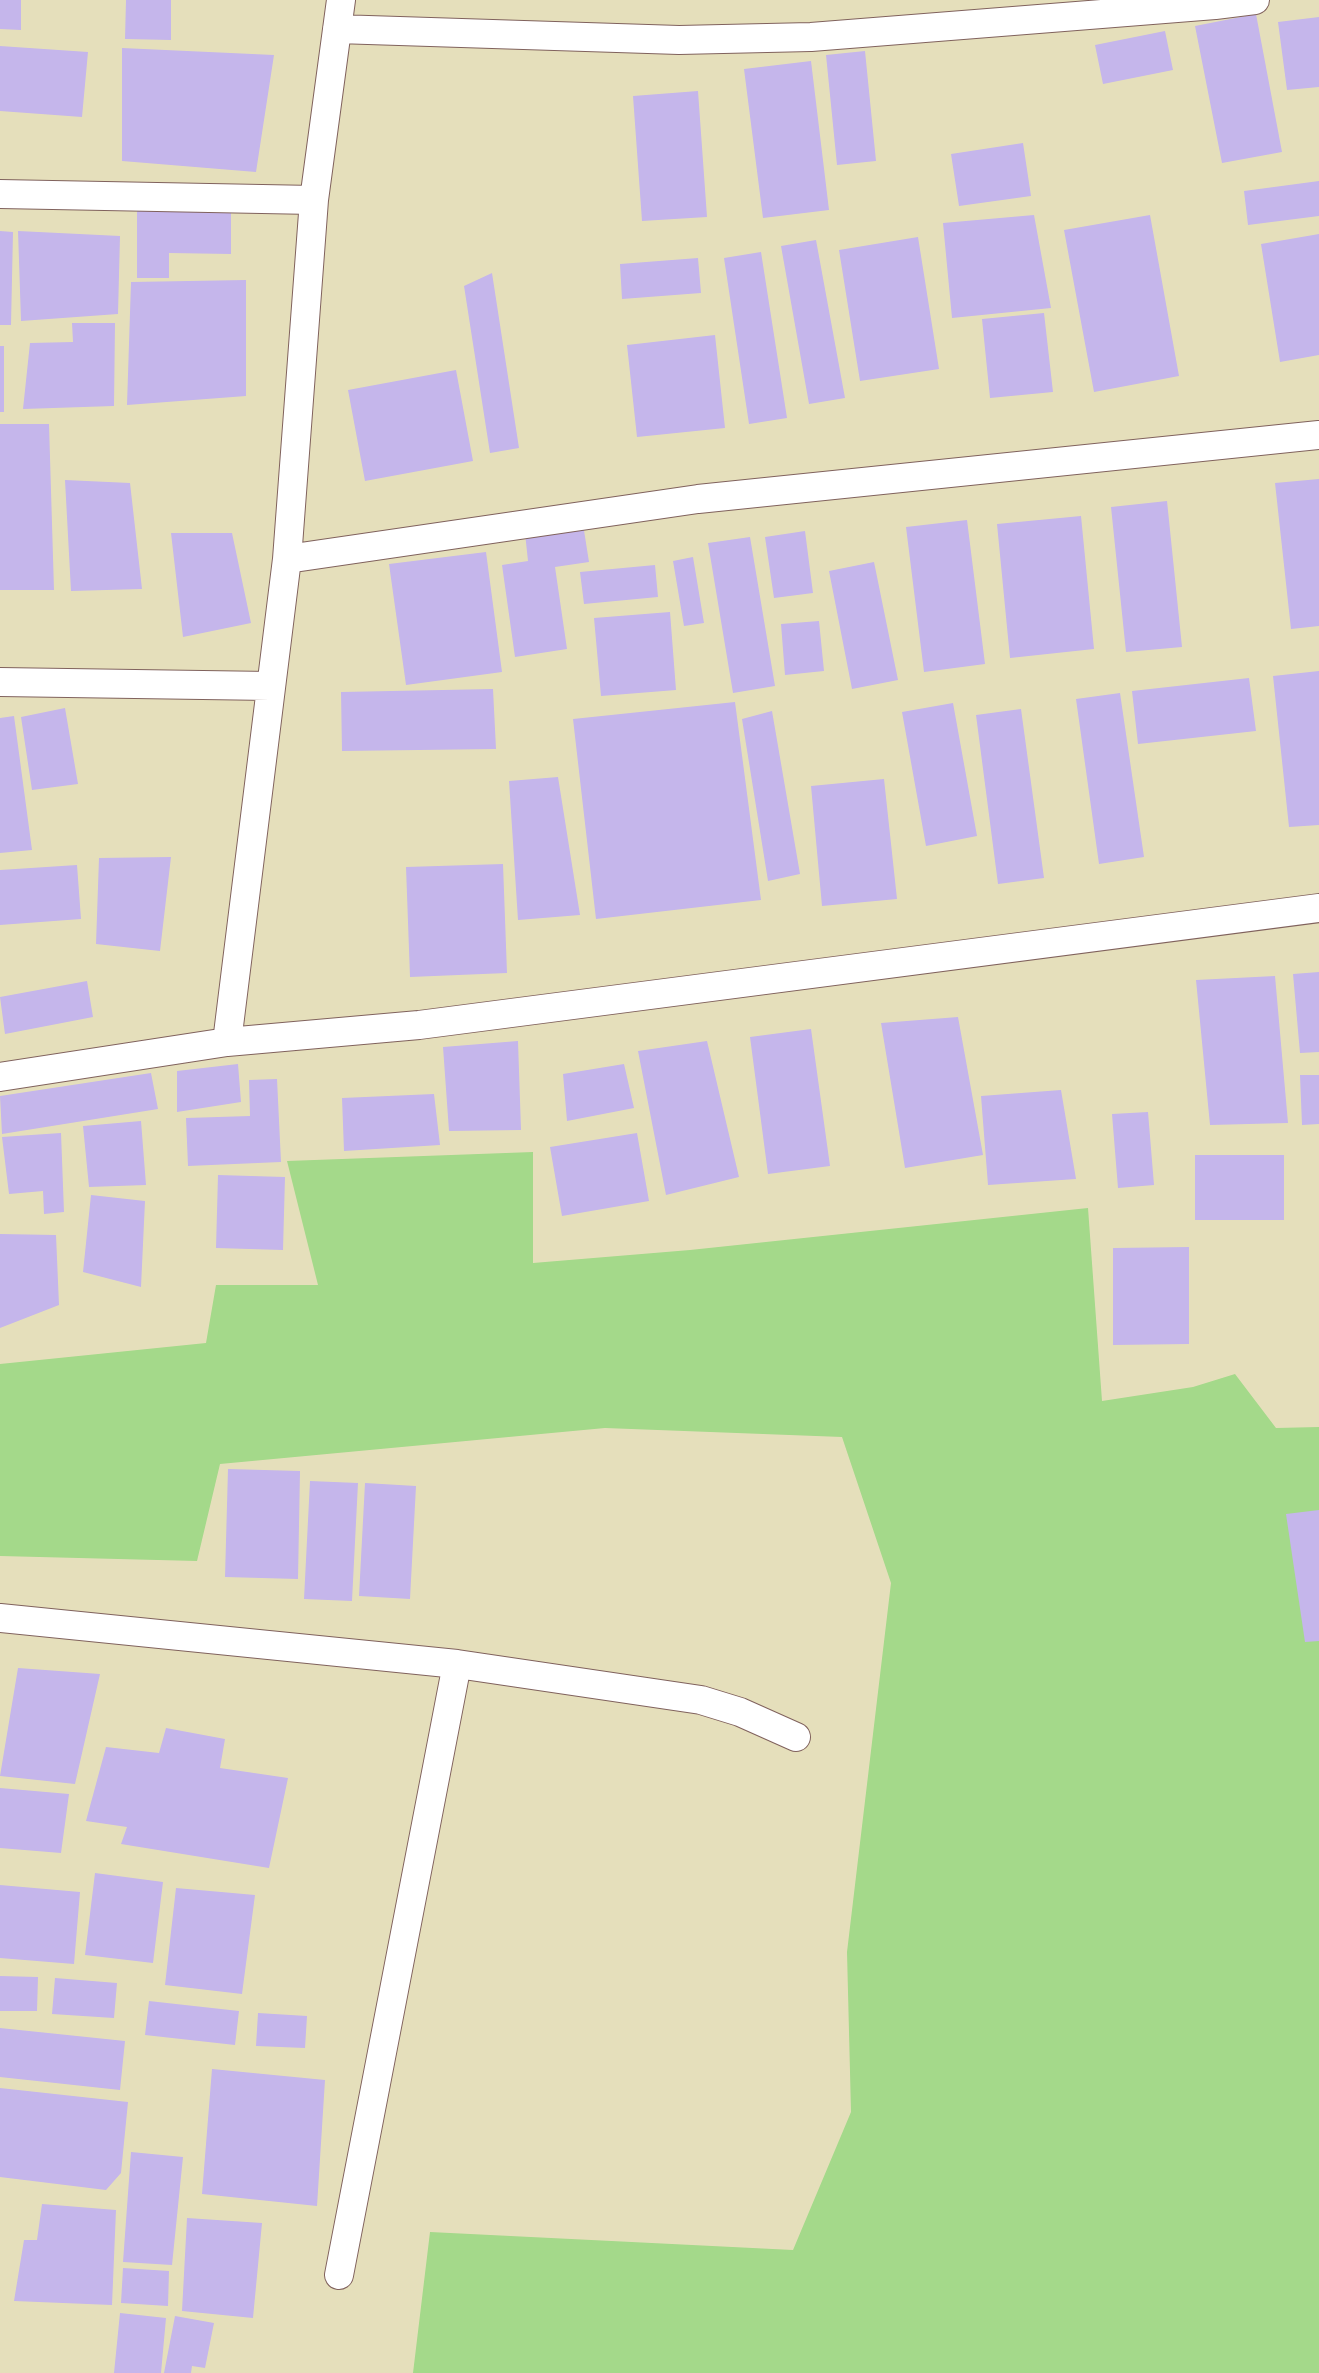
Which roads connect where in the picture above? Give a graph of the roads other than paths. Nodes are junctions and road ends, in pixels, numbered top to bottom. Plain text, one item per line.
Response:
1 (341, 0) edge
2 (1255, 0) edge
3 (337, 29) junction
4 (0, 194) edge
5 (314, 200) junction
6 (1319, 435) edge
7 (286, 559) junction
8 (0, 682) edge
9 (270, 686) junction
10 (1319, 908) edge
11 (227, 1042) junction
12 (0, 1077) edge
13 (0, 1618) edge
14 (457, 1664) junction
15 (796, 1737) dead end
16 (338, 2275) dead end

1 - 3 street
2 - 3 street
3 - 5 street
4 - 5 street
5 - 7 street
6 - 7 street
7 - 9 street
8 - 9 street
9 - 11 street
10 - 11 street
11 - 12 street
13 - 14 street
14 - 15 street
14 - 16 street

